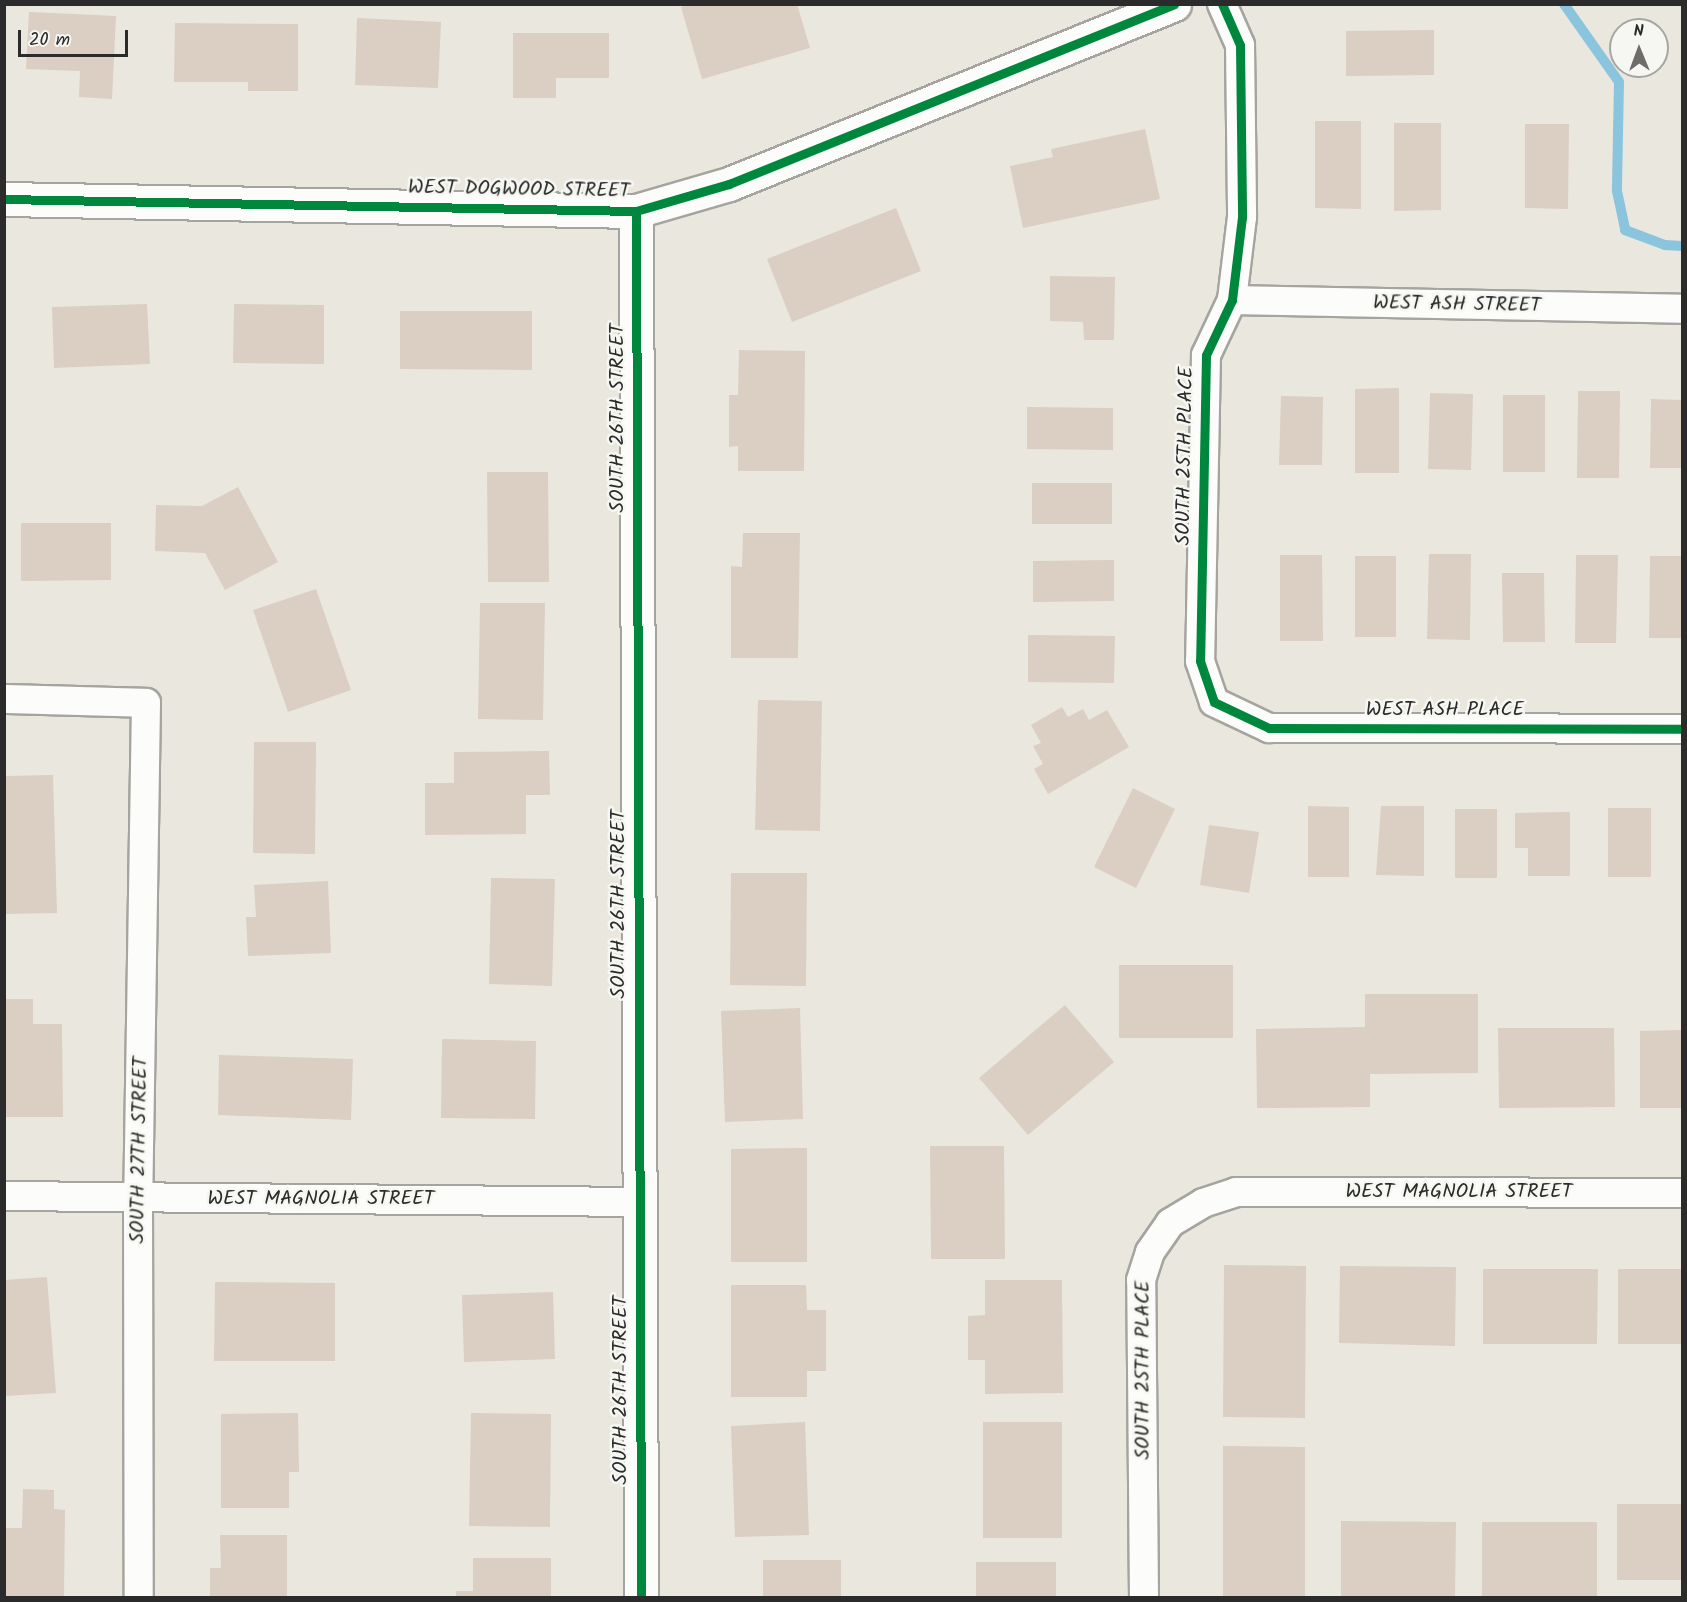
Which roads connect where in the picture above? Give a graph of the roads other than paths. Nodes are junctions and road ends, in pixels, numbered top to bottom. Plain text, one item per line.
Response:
1 (1174, 4) edge
2 (1222, 4) edge
3 (4, 199) edge
4 (636, 211) junction
5 (1232, 300) junction
6 (1683, 309) edge
7 (4, 699) edge
8 (1214, 702) joint
9 (1683, 729) edge
10 (1236, 1192) joint
11 (1683, 1193) edge
12 (4, 1196) edge
13 (138, 1198) junction
14 (638, 1202) junction
15 (139, 1598) edge
16 (640, 1598) edge
17 (1144, 1598) edge

1 - 4 street, WEST DOGWOOD STREET
2 - 5 street, SOUTH 25TH PLACE
3 - 4 street, WEST DOGWOOD STREET
4 - 14 street, SOUTH 26TH STREET
5 - 6 street, WEST ASH STREET
5 - 8 street, SOUTH 25TH PLACE
7 - 13 street, SOUTH 27TH STREET
8 - 9 street, WEST ASH PLACE
10 - 11 street, WEST MAGNOLIA STREET
10 - 17 street, SOUTH 25TH PLACE
12 - 13 street, WEST MAGNOLIA STREET
13 - 14 street, WEST MAGNOLIA STREET
13 - 15 street, SOUTH 27TH STREET
14 - 16 street, SOUTH 26TH STREET

